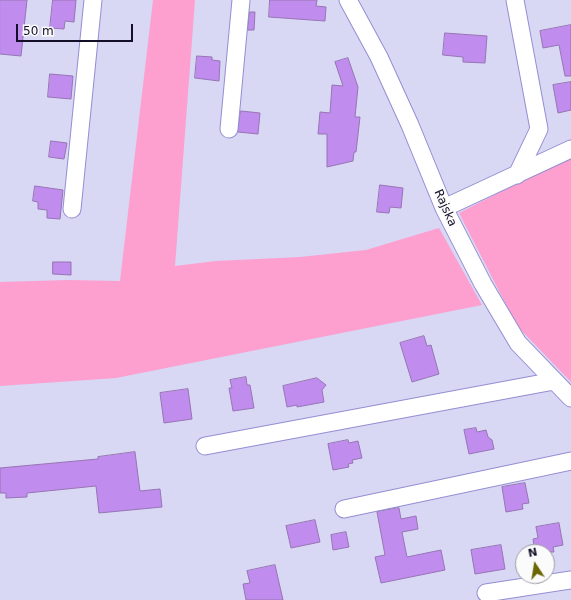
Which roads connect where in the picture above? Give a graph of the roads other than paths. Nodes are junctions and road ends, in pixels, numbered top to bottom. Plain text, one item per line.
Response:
1 (92, 0) edge
2 (241, 0) edge
3 (348, 0) edge
4 (515, 0) edge
5 (229, 128) dead end
6 (571, 149) edge
7 (517, 175) junction
8 (444, 208) junction
9 (72, 209) dead end
10 (554, 381) junction
11 (571, 398) edge
12 (206, 446) dead end
13 (571, 461) edge
14 (344, 509) dead end
15 (571, 580) edge
16 (486, 593) dead end

1 - 9 street
2 - 5 street
3 - 8 street, Rajska
4 - 7 street
6 - 7 street
7 - 8 street
8 - 10 street, Rajska
10 - 11 street, Rajska
10 - 12 street
13 - 14 street
15 - 16 street

